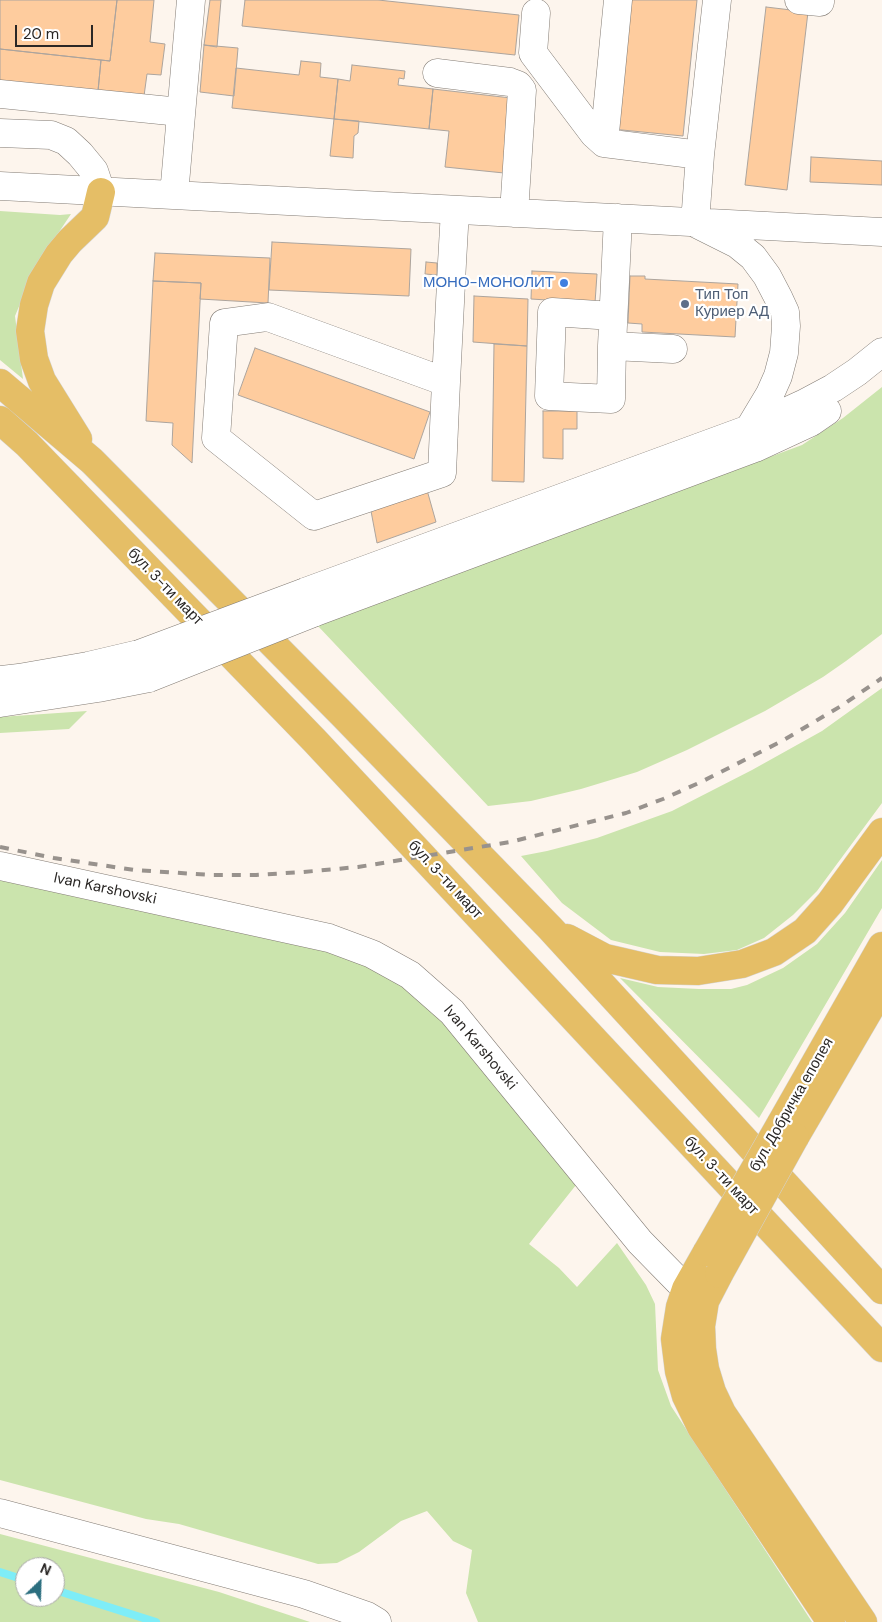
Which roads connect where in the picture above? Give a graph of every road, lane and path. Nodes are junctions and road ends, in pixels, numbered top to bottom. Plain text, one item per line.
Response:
1 (191, 0) edge
2 (618, 0) edge
3 (716, 0) edge
4 (799, 0) edge
5 (820, 0) edge
6 (536, 13) dead end
7 (437, 74) dead end
8 (0, 94) edge
9 (180, 112) junction
10 (0, 134) edge
11 (604, 143) junction
12 (700, 155) junction
13 (0, 186) edge
14 (101, 192) junction
15 (174, 196) junction
16 (455, 210) junction
17 (514, 213) junction
18 (618, 218) junction
19 (696, 223) junction
20 (882, 232) edge
21 (613, 316) junction
22 (612, 346) junction
23 (673, 349) dead end
24 (882, 352) edge
25 (882, 369) edge
26 (446, 382) junction
27 (0, 383) edge
28 (0, 420) edge
29 (749, 430) junction
30 (92, 462) junction
31 (309, 603) junction
32 (144, 666) junction
33 (0, 680) edge
34 (0, 703) edge
35 (882, 832) edge
36 (0, 866) edge
37 (550, 928) junction
38 (882, 946) edge
39 (882, 988) edge
40 (788, 1131) junction
41 (882, 1290) edge
42 (696, 1295) junction
43 (882, 1348) edge
44 (0, 1513) edge
45 (377, 1622) edge
46 (831, 1622) edge
47 (863, 1622) edge

1 - 9 street
2 - 11 street
3 - 12 street
4 - 5 street
6 - 11 street
7 - 17 street
8 - 9 street
9 - 15 street
10 - 14 street
11 - 12 street
12 - 19 street
13 - 14 street
14 - 15 street
14 - 30 main road
15 - 16 street
16 - 17 street
16 - 26 street
17 - 18 street
18 - 19 street
18 - 21 street
19 - 20 street
19 - 29 street
21 - 22 street
21 - 22 street
22 - 23 street
24 - 29 street
25 - 31 street
26 - 26 street
27 - 30 main road
28 - 43 main road, бул. 3-ти март
29 - 31 street
30 - 37 main road
31 - 32 street, bridge
32 - 33 street
32 - 34 street
35 - 37 main road
36 - 42 street, Ivan Karshovski
37 - 41 main road
38 - 40 main road, бул. Добричка епопея
39 - 40 main road, бул. Добричка епопея
40 - 42 main road, бул. Добричка епопея, bridge
42 - 46 main road
42 - 47 main road
44 - 45 street

